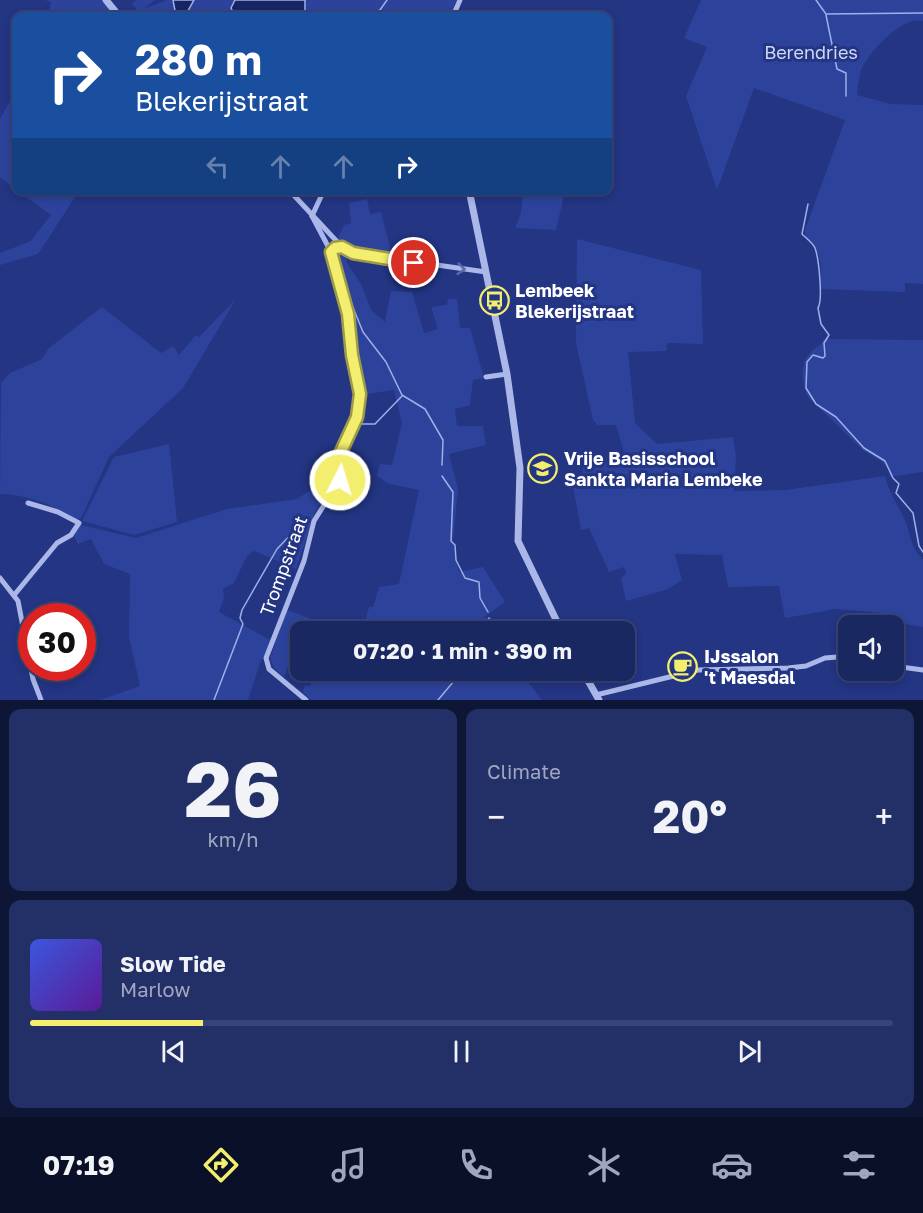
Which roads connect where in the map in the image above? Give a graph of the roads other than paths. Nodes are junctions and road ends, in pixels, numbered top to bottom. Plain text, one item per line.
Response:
1 (106, 0) edge
2 (116, 12) edge
3 (293, 195) edge
4 (322, 195) edge
5 (470, 195) edge
6 (312, 216) junction
7 (342, 247) junction
8 (331, 252) junction
9 (486, 272) junction
10 (507, 374) junction
11 (486, 378) dead end
12 (28, 503) dead end
13 (0, 578) edge
14 (15, 594) junction
15 (557, 621) edge
16 (838, 657) edge
17 (904, 667) edge
18 (923, 670) edge
19 (589, 681) edge
20 (598, 697) edge
21 (40, 700) edge
22 (306, 700) edge

1 - 2 street
3 - 6 street
4 - 6 street
5 - 9 street
6 - 7 street
6 - 8 street, Trompstraat
7 - 8 street
7 -> 9 street
8 - 22 street, Trompstraat
9 - 10 street
10 - 11 street
10 - 15 street
12 - 14 street
13 - 14 street
14 - 21 street
16 - 20 street
17 - 18 street
19 - 20 street

